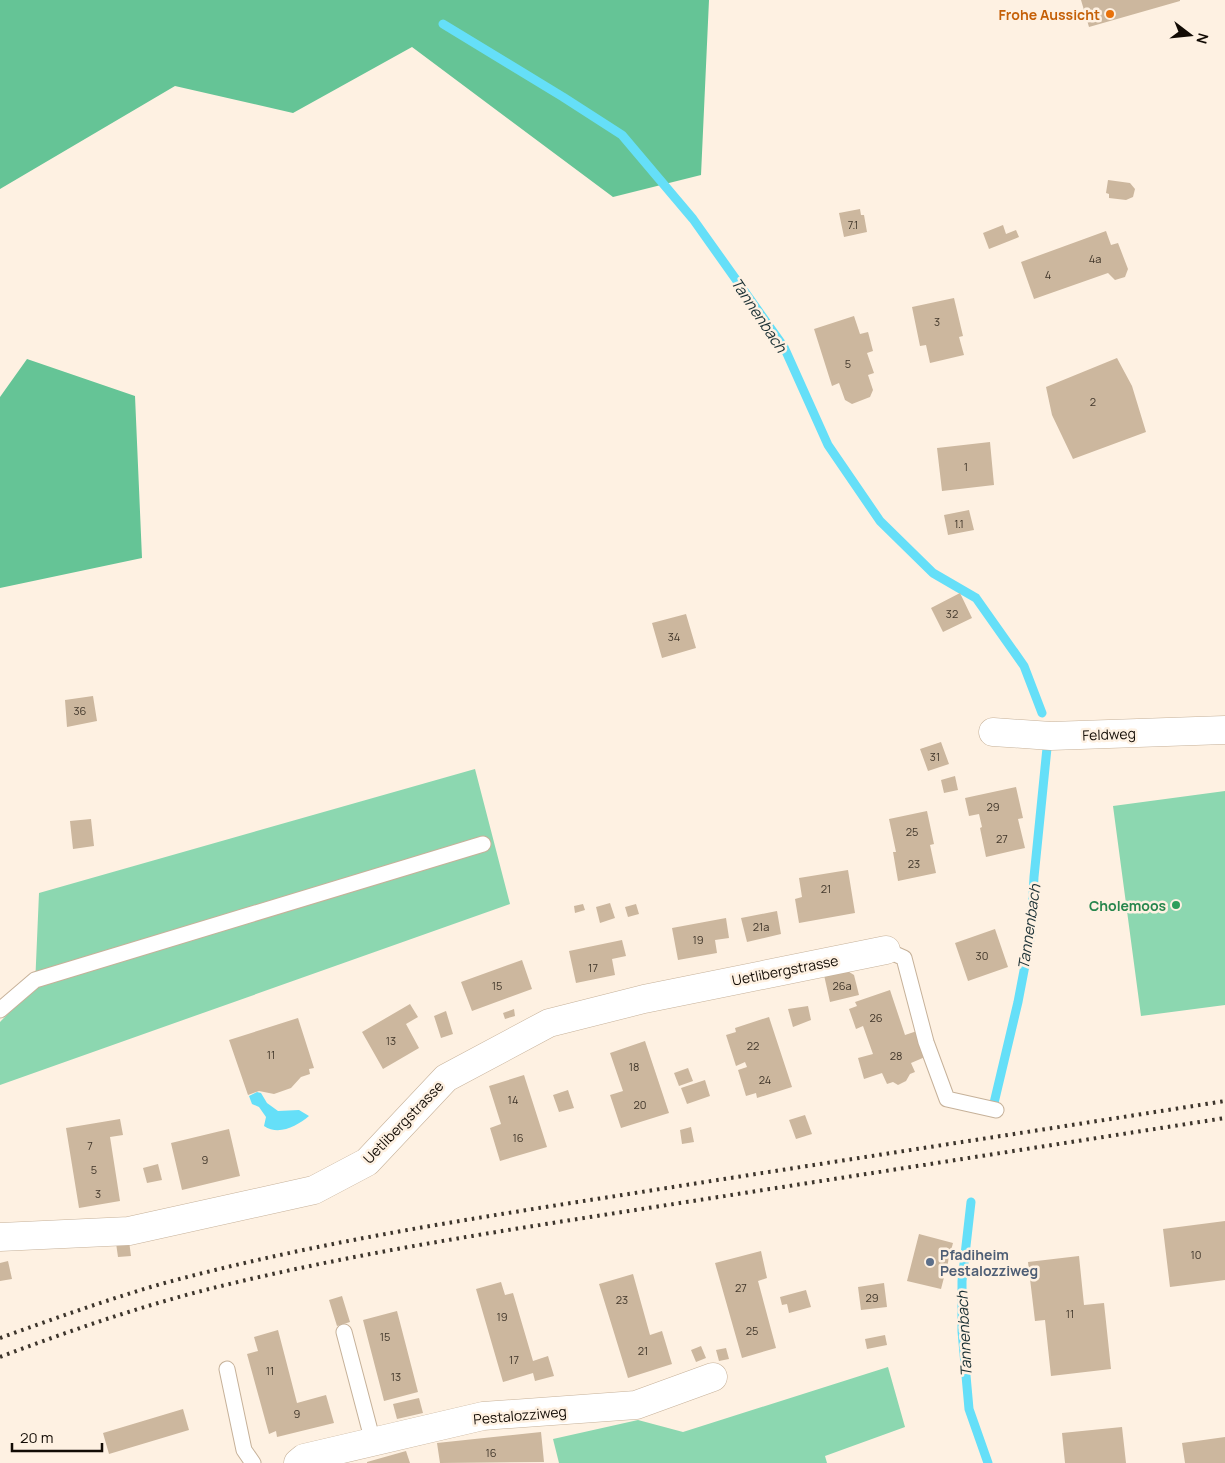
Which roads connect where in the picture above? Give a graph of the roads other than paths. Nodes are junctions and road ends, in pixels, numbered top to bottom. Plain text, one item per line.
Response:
1 (1225, 730) edge
2 (993, 732) dead end
3 (483, 844) dead end
4 (886, 950) joint
5 (0, 1010) edge
6 (996, 1110) dead end
7 (0, 1237) edge
8 (344, 1332) dead end
9 (227, 1369) dead end
10 (713, 1376) dead end
11 (373, 1442) junction
12 (252, 1463) edge
13 (298, 1463) edge

1 - 2 street, Feldweg
3 - 5 lane
4 - 6 lane
4 - 7 street, Uetlibergstrasse
8 - 11 lane
9 - 12 lane
10 - 11 street, Pestalozziweg
11 - 13 street, Pestalozziweg

